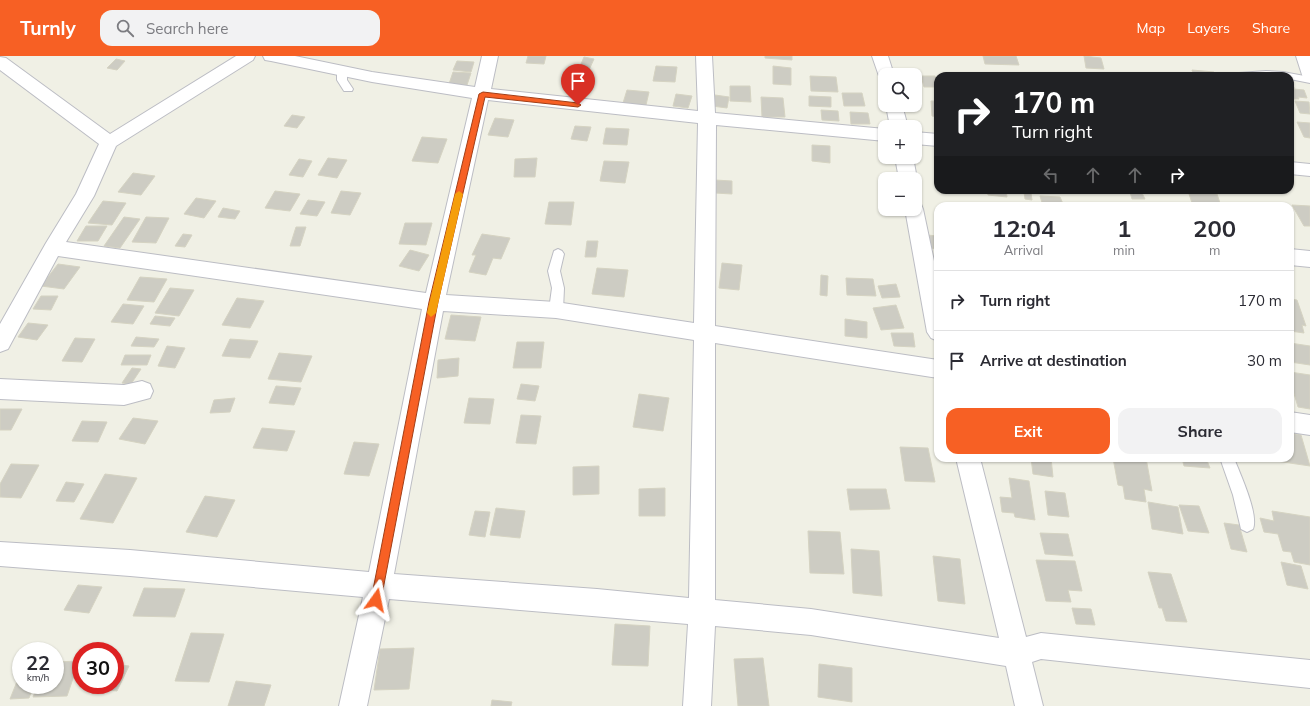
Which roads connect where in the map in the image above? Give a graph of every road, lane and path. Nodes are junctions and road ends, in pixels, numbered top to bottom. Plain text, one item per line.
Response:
1 (246, 56) edge
2 (271, 56) edge
3 (490, 56) edge
4 (704, 56) edge
5 (880, 56) edge
6 (1304, 56) edge
7 (0, 62) edge
8 (884, 68) edge
9 (342, 71) junction
10 (1294, 76) edge
11 (1310, 79) edge
12 (348, 89) dead end
13 (483, 94) junction
14 (708, 118) junction
15 (878, 134) edge
16 (922, 139) edge
17 (934, 140) edge
18 (109, 142) junction
19 (1294, 168) edge
20 (1310, 170) edge
21 (915, 216) edge
22 (53, 248) junction
23 (558, 254) dead end
24 (1294, 257) edge
25 (1310, 259) edge
26 (434, 302) junction
27 (556, 310) junction
28 (934, 312) edge
29 (706, 334) junction
30 (0, 343) edge
31 (934, 368) edge
32 (0, 389) edge
33 (142, 391) dead end
34 (1294, 423) edge
35 (1310, 425) edge
36 (969, 462) edge
37 (1228, 462) edge
38 (1247, 524) dead end
39 (0, 554) edge
40 (379, 585) junction
41 (702, 612) junction
42 (1016, 654) junction
43 (1310, 674) edge
44 (353, 706) edge
45 (696, 706) edge
46 (1029, 706) edge

1 - 18 street
2 - 9 street
3 - 13 street
4 - 14 street
5 - 8 street
6 - 11 street
7 - 18 street
9 - 12 lane
9 - 13 street
10 - 11 lane
13 - 14 street
13 - 26 street
14 - 15 street
14 - 29 street
16 - 17 street
18 - 22 street
19 - 20 street
21 - 28 street
22 - 26 street
22 - 30 street
23 - 27 lane
24 - 25 street
26 - 27 street
26 - 40 street
27 - 29 street
29 - 31 street
29 - 41 street
32 - 33 street
34 - 35 street
36 - 42 street
37 - 38 lane
39 - 40 street
40 - 41 street
40 - 44 street
41 - 42 street
41 - 45 street
42 - 43 street
42 - 46 street

